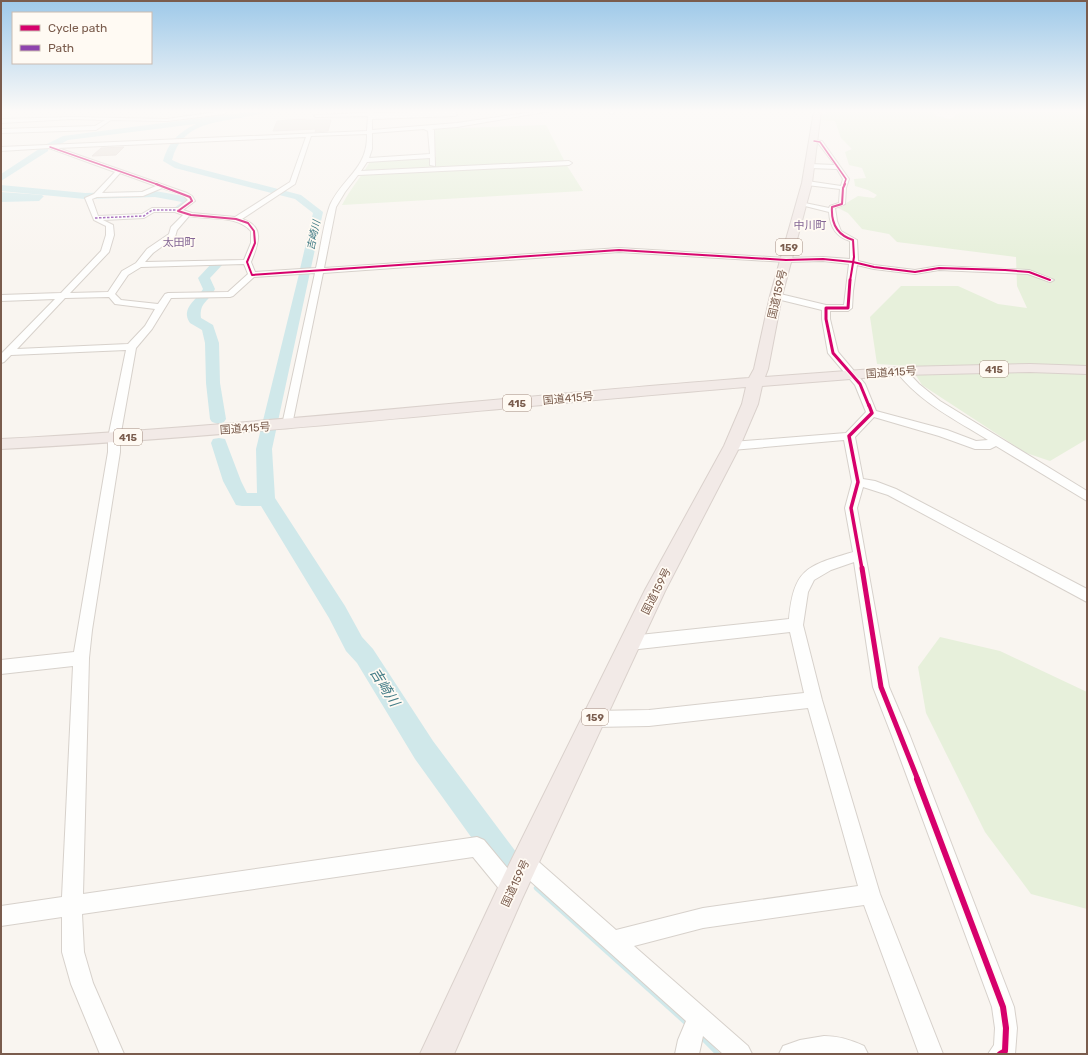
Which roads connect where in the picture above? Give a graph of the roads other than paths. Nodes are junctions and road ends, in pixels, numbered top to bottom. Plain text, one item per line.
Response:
1 (88, 160) edge
2 (300, 160) edge
3 (365, 160) edge
4 (432, 160) edge
5 (811, 160) edge
6 (834, 160) edge
7 (569, 163) dead end
8 (810, 166) junction
9 (839, 167) junction
10 (433, 169) junction
11 (119, 171) junction
12 (356, 173) junction
13 (807, 183) junction
14 (161, 186) junction
15 (843, 188) junction
16 (143, 194) junction
17 (93, 196) junction
18 (190, 197) junction
19 (800, 204) junction
20 (180, 210) junction
21 (832, 212) junction
22 (187, 215) junction
23 (96, 218) junction
24 (237, 219) junction
25 (786, 260) junction
26 (247, 262) junction
27 (853, 262) junction
28 (139, 264) junction
29 (321, 270) junction
30 (252, 275) junction
31 (1050, 280) dead end
32 (111, 294) junction
33 (63, 295) junction
34 (776, 296) junction
35 (1, 298) edge
36 (160, 307) junction
37 (826, 308) junction
38 (131, 347) junction
39 (10, 352) junction
40 (1, 360) edge
41 (1087, 370) edge
42 (901, 371) junction
43 (852, 375) junction
44 (755, 382) junction
45 (872, 413) junction
46 (283, 425) junction
47 (849, 436) junction
48 (114, 438) junction
49 (995, 440) junction
50 (1, 444) edge
51 (732, 446) junction
52 (858, 482) junction
53 (1087, 497) edge
54 (860, 555) junction
55 (1087, 596) edge
56 (796, 625) junction
57 (630, 643) junction
58 (82, 658) junction
59 (1, 667) edge
60 (814, 700) junction
61 (594, 719) junction
62 (525, 863) junction
63 (512, 889) junction
64 (870, 894) junction
65 (72, 906) junction
66 (1, 916) edge
67 (612, 941) junction
68 (699, 1018) junction
69 (112, 1054) edge
70 (437, 1054) edge
71 (687, 1054) edge
72 (740, 1054) edge
73 (792, 1054) edge
74 (856, 1054) edge
75 (931, 1054) edge
76 (1002, 1054) edge

1 - 11 street
2 - 24 street
3 - 12 street
4 - 10 street
5 - 8 highway, 国道159号 / 159
6 - 9 street
7 - 10 street
8 - 9 street
8 - 13 highway, 国道159号 / 159
9 - 15 street
10 - 12 street
11 - 14 street
11 - 17 street
12 - 29 street
13 - 15 street
13 - 19 highway, 国道159号 / 159
14 - 16 street
14 - 18 street
15 - 21 street
16 - 17 street
16 - 18 street
17 - 23 street
18 - 20 street
19 - 21 street
19 - 25 highway, 国道159号 / 159
20 - 22 street
20 - 23 street
21 - 27 street
22 - 24 street
22 - 28 street
23 - 33 street
24 - 26 street
25 - 27 street
25 - 29 street
25 - 34 highway, 国道159号 / 159
26 - 28 street
26 - 30 street
27 - 31 street
27 - 37 street
28 - 32 street
29 - 30 street
29 - 46 street
30 - 36 street
32 - 33 street
32 - 36 street
33 - 35 street
33 - 39 street
34 - 37 street
34 - 44 highway, 国道159号 / 159
36 - 38 street
37 - 43 street
38 - 39 street
38 - 48 street
39 - 40 street
41 - 42 highway, 国道415号 / 415
42 - 43 highway, 国道415号 / 415
42 - 49 street
43 - 44 highway, 国道415号 / 415
43 - 45 street
44 - 46 highway, 国道415号 / 415
44 - 51 highway, 国道159号 / 159
45 - 47 street
45 - 49 street
46 - 48 highway, 国道415号 / 415
47 - 51 street
47 - 52 street
48 - 50 highway, 国道415号 / 415
48 - 58 street
49 - 53 street
51 - 57 highway, 国道159号 / 159
52 - 54 street
52 - 55 street
54 - 56 street
54 - 76 street
56 - 57 street
56 - 60 street
57 - 61 highway, 国道159号 / 159
58 - 59 street
58 - 65 street
60 - 61 street
60 - 64 street
61 - 62 highway, 国道159号 / 159
62 - 63 highway, 国道159号 / 159
62 - 67 street
63 - 65 street
63 - 70 highway, 国道159号 / 159
64 - 67 street
64 - 75 street
65 - 66 street
65 - 69 street
67 - 68 street
68 - 71 street
68 - 72 street
73 - 74 street

